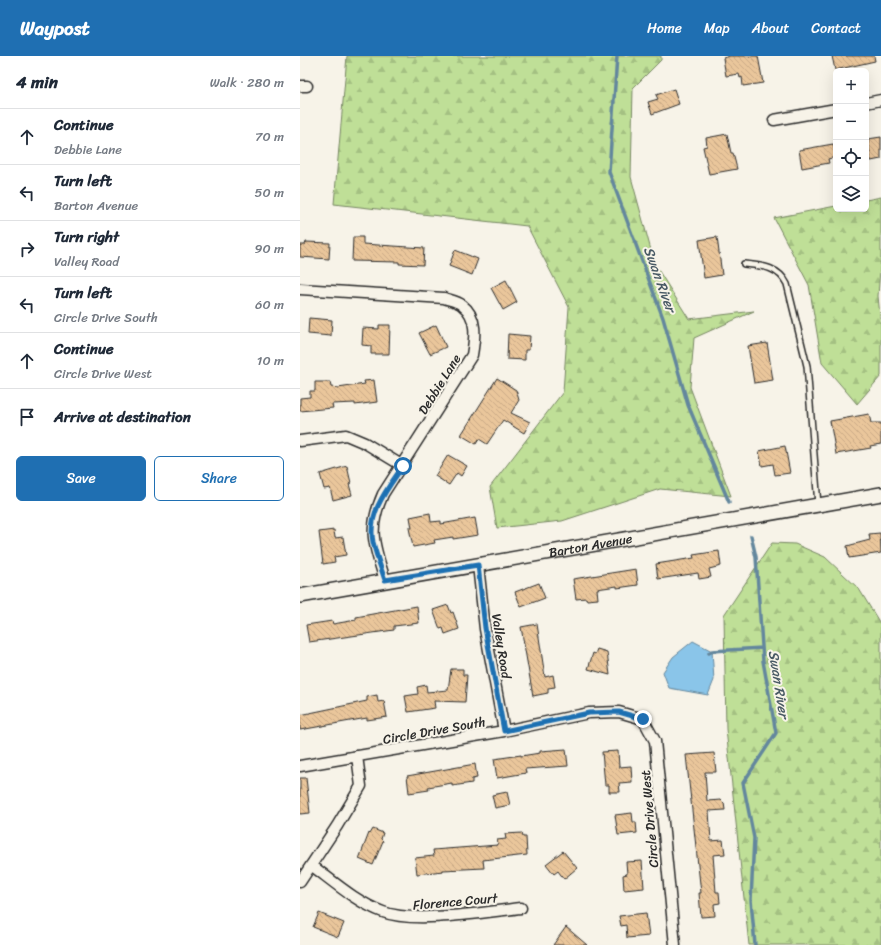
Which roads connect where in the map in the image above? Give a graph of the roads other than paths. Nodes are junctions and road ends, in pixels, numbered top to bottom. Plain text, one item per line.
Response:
1 (881, 100) edge
2 (869, 102) edge
3 (833, 110) edge
4 (774, 120) dead end
5 (744, 264) dead end
6 (300, 289) edge
7 (300, 440) edge
8 (403, 466) junction
9 (881, 494) edge
10 (818, 506) junction
11 (478, 565) junction
12 (385, 580) junction
13 (300, 596) edge
14 (619, 712) joint
15 (504, 731) junction
16 (357, 756) junction
17 (300, 766) edge
18 (311, 865) junction
19 (300, 882) edge
20 (520, 908) dead end
21 (675, 945) edge

1 - 2 street
3 - 4 street
5 - 10 lane
6 - 8 street, Debbie Lane
7 - 8 street
8 - 12 street, Debbie Lane
9 - 10 street, Barton Avenue
10 - 11 street, Barton Avenue
11 - 12 street, Barton Avenue
11 - 15 street, Valley Road
12 - 13 street, Barton Avenue
14 - 15 street, Circle Drive South
14 - 21 street, Circle Drive West
15 - 16 street, Circle Drive South
16 - 17 street, Circle Drive South
16 - 18 street
18 - 19 street
18 - 20 street, Florence Court

